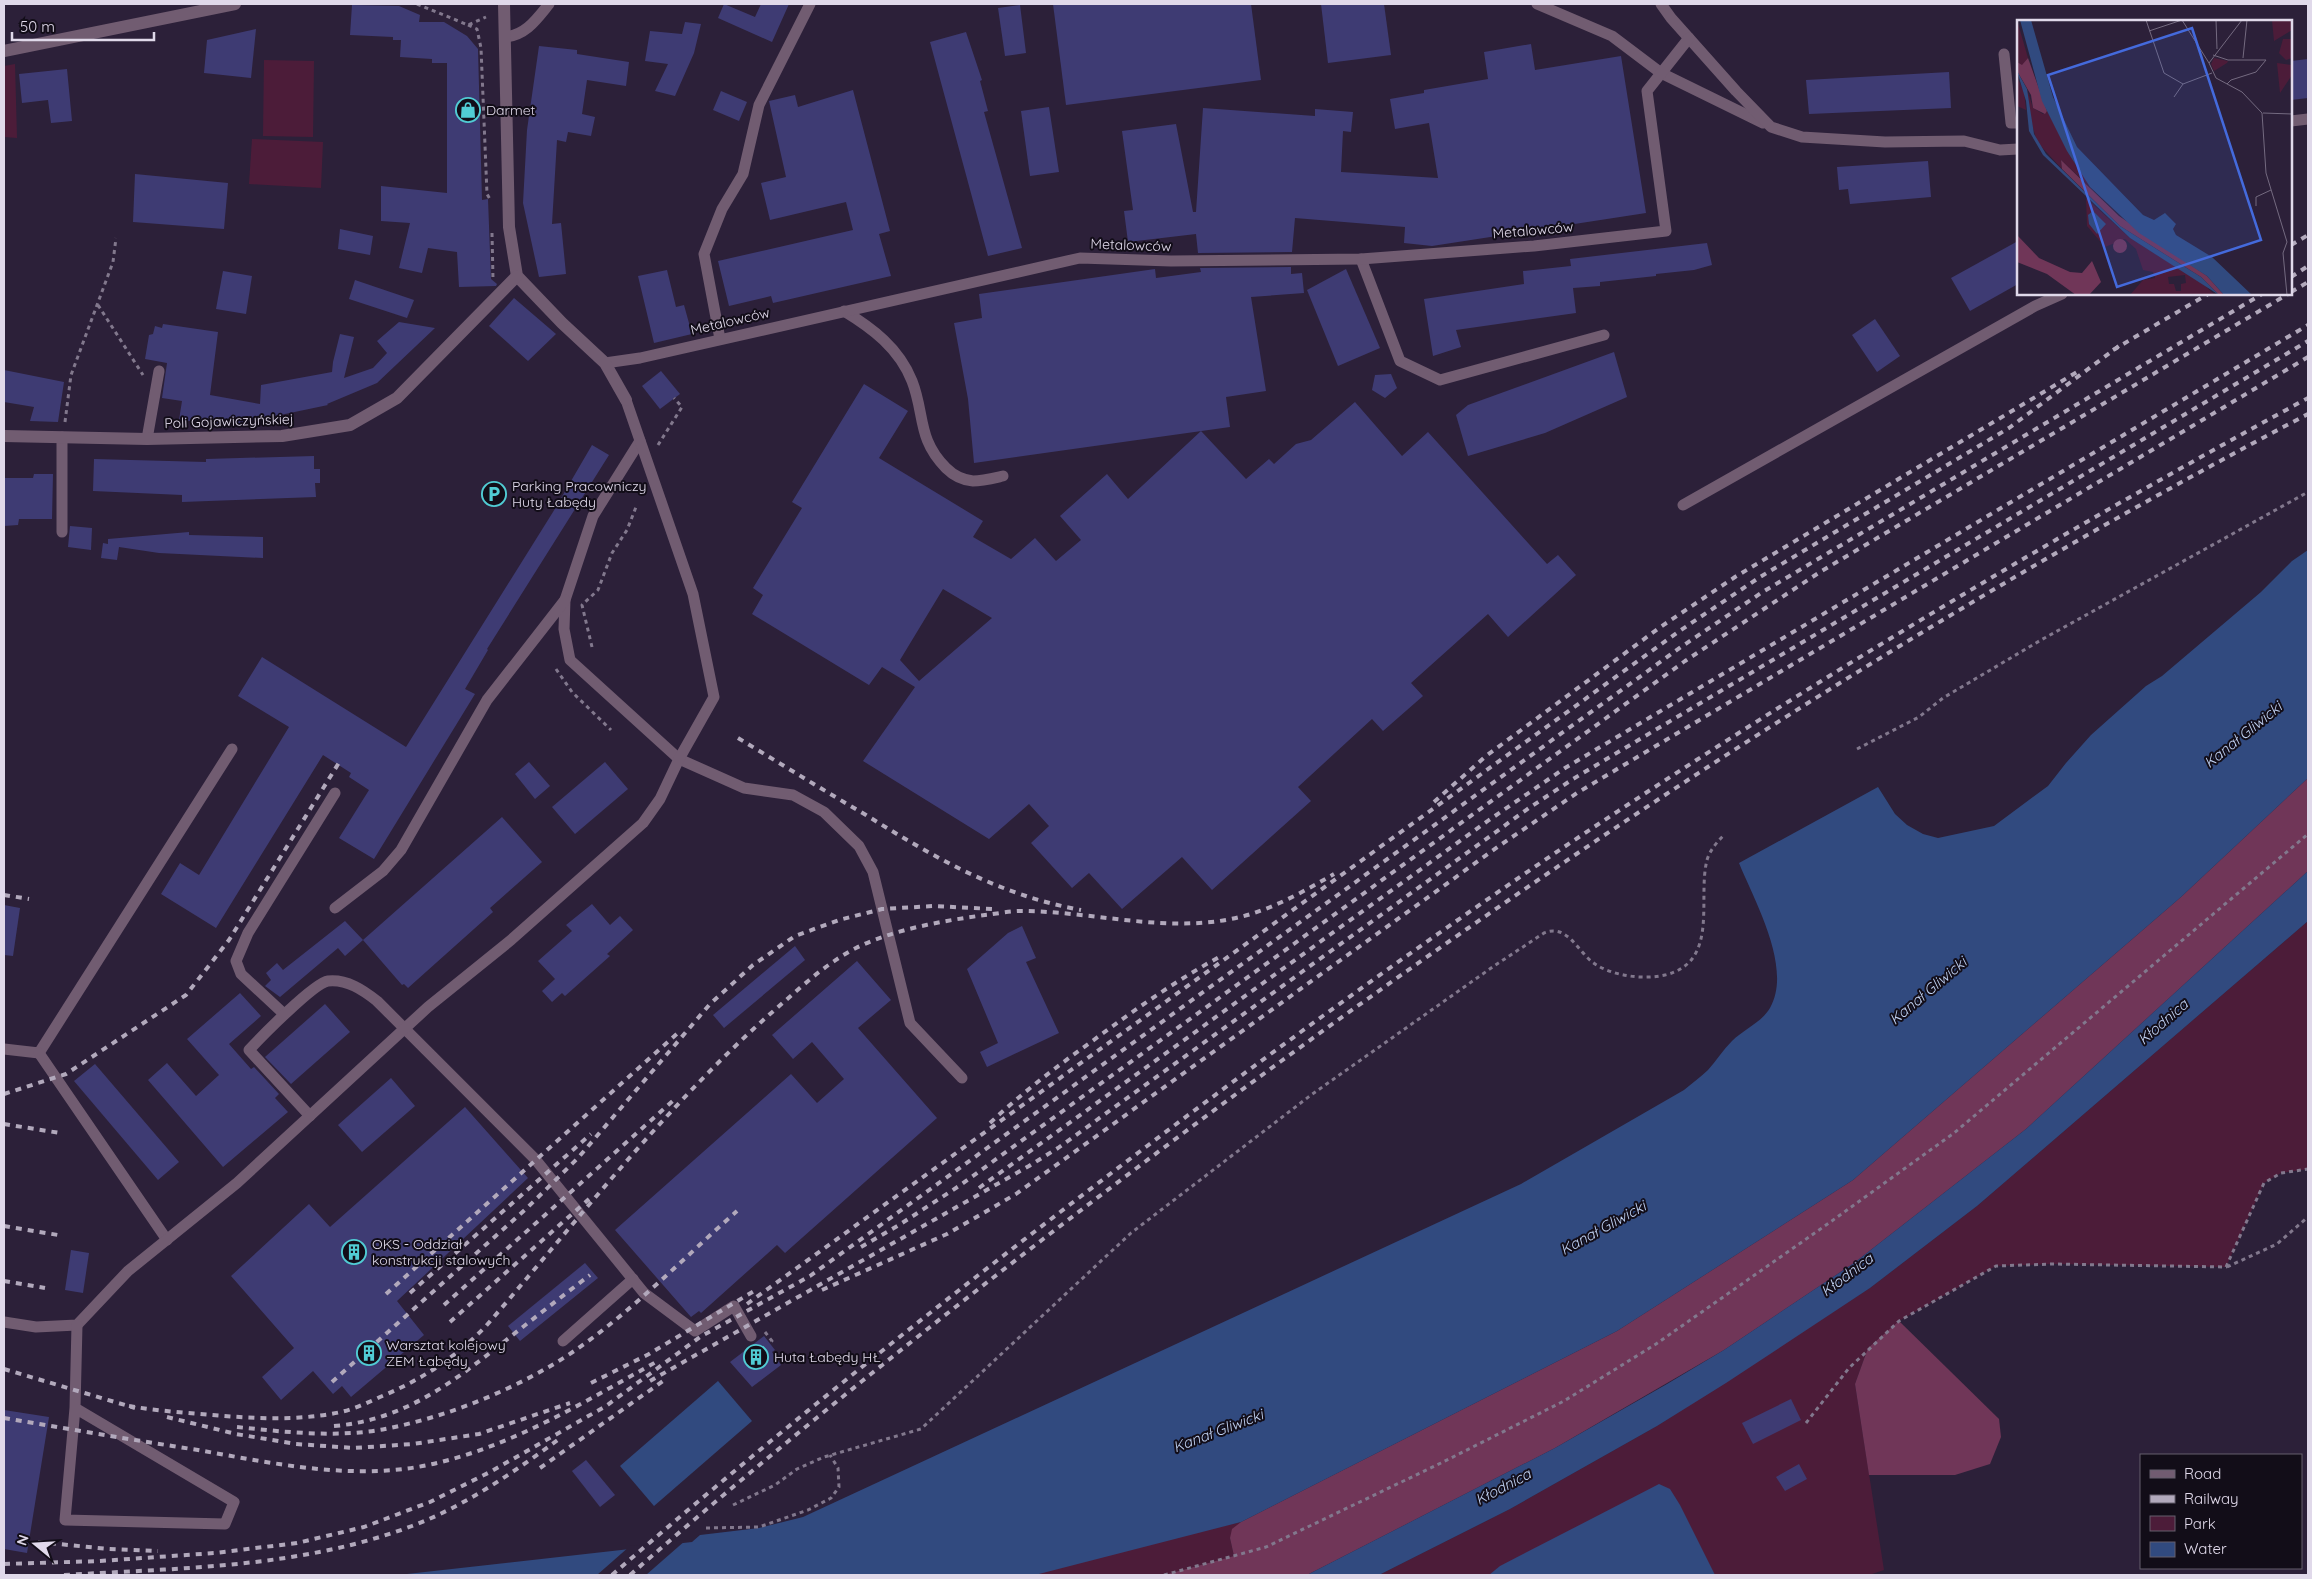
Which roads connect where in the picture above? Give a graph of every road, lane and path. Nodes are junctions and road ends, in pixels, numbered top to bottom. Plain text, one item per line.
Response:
1 (235, 4) edge
2 (417, 4) edge
3 (504, 4) edge
4 (549, 4) edge
5 (810, 4) edge
6 (1538, 4) edge
7 (1661, 4) edge
8 (486, 17) dead end
9 (468, 25) junction
10 (505, 38) junction
11 (1689, 38) junction
12 (4, 51) edge
13 (2004, 54) dead end
14 (1661, 73) junction
15 (2308, 119) edge
16 (2292, 121) edge
17 (2017, 123) edge
18 (1772, 127) junction
19 (2017, 149) edge
20 (492, 209) dead end
21 (492, 228) dead end
22 (116, 238) dead end
23 (1361, 259) junction
24 (516, 276) junction
25 (493, 285) dead end
26 (2060, 295) edge
27 (98, 305) junction
28 (844, 310) junction
29 (1604, 335) dead end
30 (720, 339) junction
31 (605, 363) junction
32 (159, 371) dead end
33 (144, 379) dead end
34 (674, 398) dead end
35 (626, 400) joint
36 (4, 436) edge
37 (62, 438) junction
38 (147, 439) junction
39 (640, 441) junction
40 (657, 448) dead end
41 (1003, 476) dead end
42 (2308, 492) edge
43 (1683, 505) dead end
44 (636, 507) dead end
45 (62, 532) dead end
46 (565, 600) junction
47 (592, 647) dead end
48 (556, 669) dead end
49 (611, 730) dead end
50 (232, 749) dead end
51 (1857, 749) dead end
52 (679, 759) junction
53 (335, 793) dead end
54 (2308, 834) edge
55 (1724, 835) dead end
56 (335, 908) dead end
57 (284, 1014) junction
58 (403, 1030) junction
59 (4, 1049) edge
60 (39, 1054) junction
61 (962, 1078) dead end
62 (310, 1116) junction
63 (2308, 1169) edge
64 (2308, 1217) edge
65 (167, 1240) junction
66 (2226, 1267) junction
67 (632, 1279) junction
68 (4, 1322) edge
69 (77, 1325) junction
70 (751, 1336) dead end
71 (563, 1341) dead end
72 (75, 1408) junction
73 (1806, 1422) dead end
74 (830, 1455) junction
75 (733, 1505) dead end
76 (706, 1528) dead end
77 (1164, 1575) edge

1 - 12 street
2 - 9 path
3 - 10 street
4 - 10 lane
5 - 30 lane
6 - 14 lane
7 - 11 lane
8 - 9 path
9 - 20 path
10 - 24 street
11 - 14 lane
11 - 18 lane
13 - 17 lane
14 - 18 lane
14 - 23 lane, Metalowców
15 - 16 lane
18 - 19 lane
21 - 25 path
22 - 27 path
23 - 28 lane, Metalowców
23 - 29 lane
24 - 31 street
24 - 38 street, Poli Gojawiczyńskiej
26 - 43 lane
27 - 33 path
27 - 37 path
28 - 30 lane, Metalowców
28 - 41 lane
30 - 31 lane, Metalowców
31 - 35 street
32 - 38 lane
34 - 40 path
35 - 39 lane
36 - 37 street, Poli Gojawiczyńskiej
37 - 38 street, Poli Gojawiczyńskiej
37 - 45 lane
39 - 46 lane
39 - 52 lane
42 - 51 path
44 - 47 path
46 - 52 lane
46 - 56 lane
48 - 49 path
50 - 60 lane
52 - 58 lane
52 - 61 lane
53 - 57 lane
54 - 77 path
55 - 74 path
57 - 58 lane
57 - 62 lane
58 - 62 lane
58 - 67 lane
59 - 60 lane
60 - 65 lane
62 - 65 lane
63 - 66 path
64 - 66 path
65 - 69 lane
66 - 73 path
67 - 70 lane
67 - 71 lane
68 - 69 lane
69 - 72 lane
72 - 72 lane
74 - 75 path
74 - 76 path

